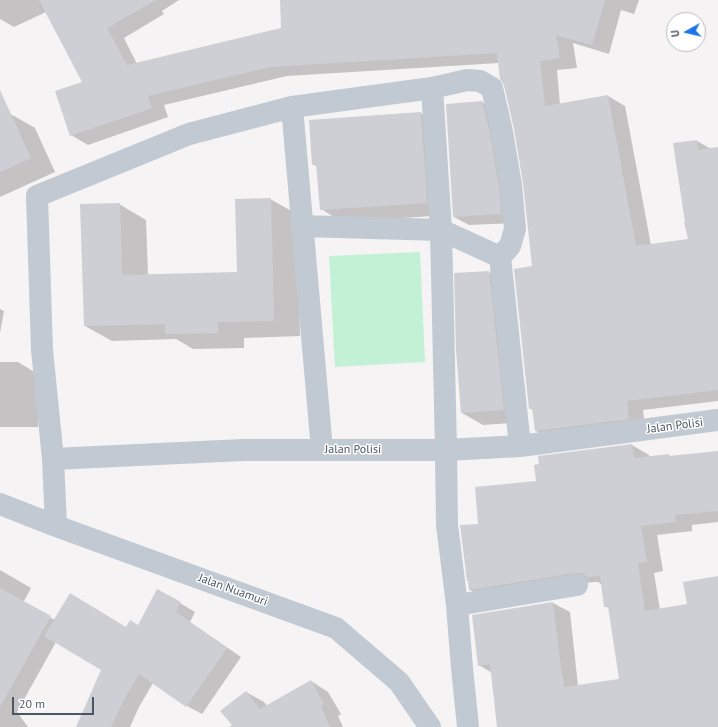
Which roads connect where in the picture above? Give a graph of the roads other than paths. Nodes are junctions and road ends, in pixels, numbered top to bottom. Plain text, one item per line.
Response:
1 (432, 88) junction
2 (292, 107) junction
3 (302, 226) junction
4 (441, 230) junction
5 (500, 257) junction
6 (718, 420) edge
7 (520, 446) junction
8 (322, 450) junction
9 (446, 450) junction
10 (53, 459) junction
11 (0, 504) edge
12 (56, 526) junction
13 (577, 585) dead end
14 (457, 605) junction
15 (430, 727) edge
16 (468, 727) edge

1 - 2 street
1 - 4 street
1 - 5 street
2 - 3 street
2 - 10 street
3 - 4 street
3 - 8 street
4 - 5 street
4 - 9 street
5 - 7 street
6 - 7 street, Jalan Polisi
7 - 9 street, Jalan Polisi
8 - 9 street, Jalan Polisi
8 - 10 street, Jalan Polisi
9 - 14 street
10 - 12 street
11 - 12 street, Jalan Nuamuri
12 - 15 street, Jalan Nuamuri
13 - 14 street
14 - 16 street

